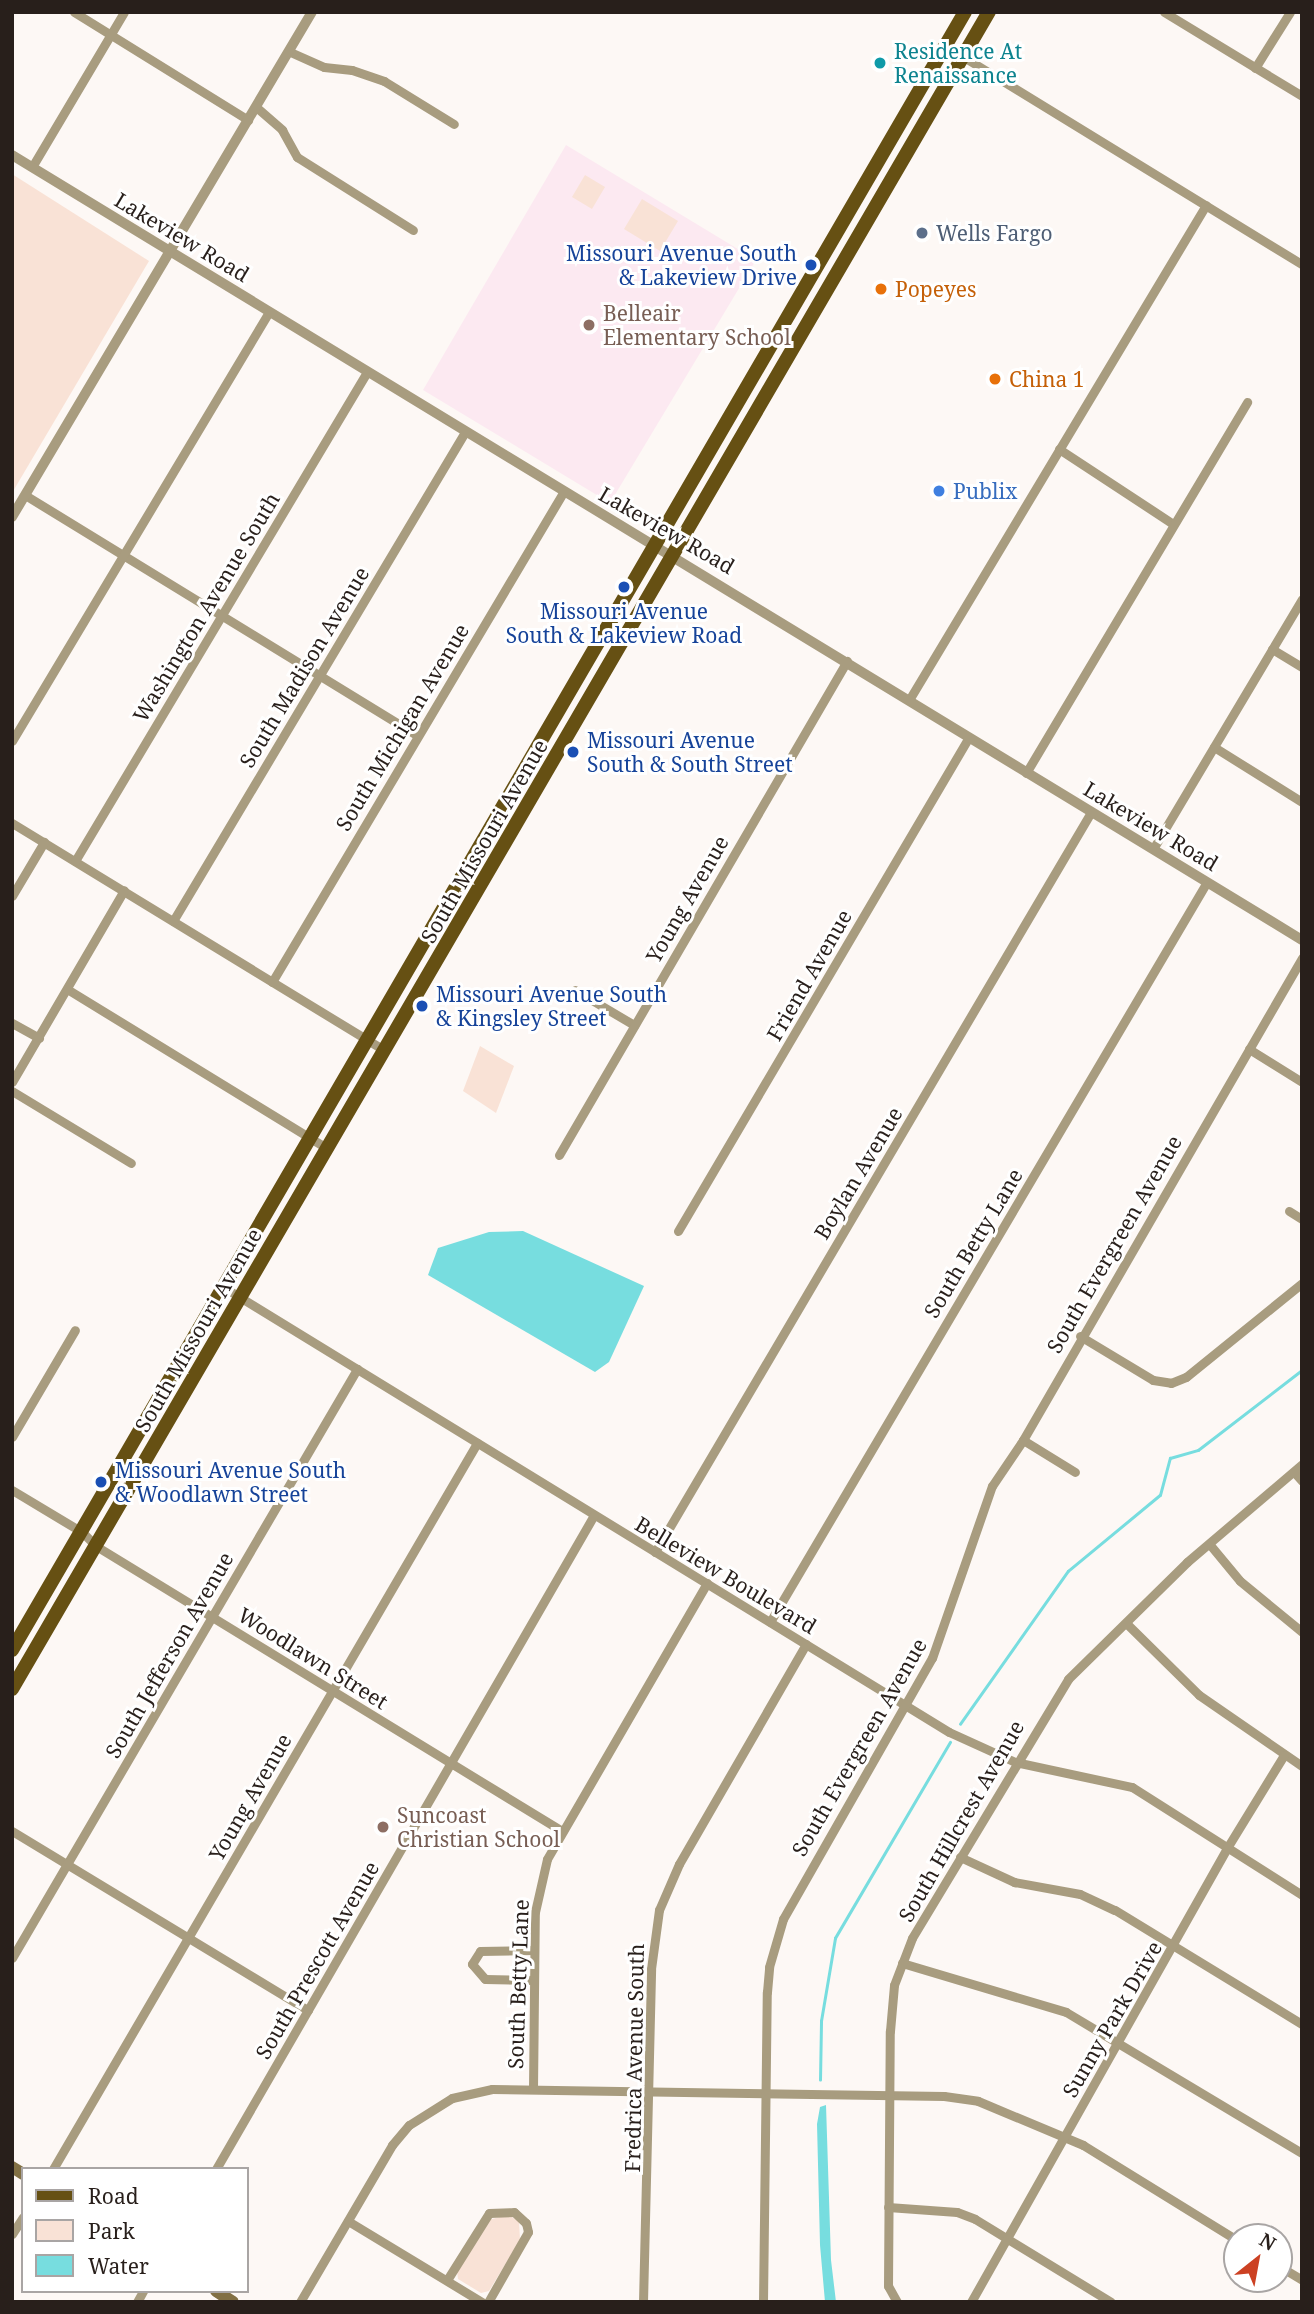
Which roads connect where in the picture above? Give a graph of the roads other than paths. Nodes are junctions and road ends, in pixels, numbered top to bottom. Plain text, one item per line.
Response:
1 (74, 12) edge
2 (124, 12) edge
3 (312, 12) edge
4 (965, 12) edge
5 (989, 12) edge
6 (1164, 12) edge
7 (1290, 12) edge
8 (111, 35) junction
9 (288, 51) junction
10 (962, 56) junction
11 (1255, 68) junction
12 (1302, 96) edge
13 (256, 107) junction
14 (248, 120) junction
15 (454, 124) dead end
16 (12, 155) edge
17 (32, 167) junction
18 (1206, 205) junction
19 (413, 230) dead end
20 (167, 251) junction
21 (1302, 264) edge
22 (269, 312) junction
23 (367, 372) junction
24 (1247, 402) dead end
25 (465, 432) junction
26 (1059, 449) junction
27 (564, 492) junction
28 (25, 495) junction
29 (12, 517) edge
30 (1173, 524) junction
31 (657, 545) junction
32 (123, 555) junction
33 (673, 555) junction
34 (1302, 598) edge
35 (221, 615) junction
36 (1272, 649) junction
37 (847, 661) junction
38 (1302, 667) edge
39 (320, 675) junction
40 (909, 700) junction
41 (417, 735) junction
42 (969, 737) junction
43 (12, 741) edge
44 (1214, 747) junction
45 (1026, 773) junction
46 (1302, 802) edge
47 (1091, 811) junction
48 (12, 823) edge
49 (44, 842) junction
50 (1153, 849) junction
51 (75, 861) junction
52 (1207, 882) junction
53 (124, 890) junction
54 (12, 896) edge
55 (173, 921) junction
56 (1302, 940) edge
57 (1302, 958) edge
58 (272, 982) junction
59 (67, 989) junction
60 (575, 990) dead end
61 (12, 1023) edge
62 (634, 1025) junction
63 (39, 1038) junction
64 (369, 1041) junction
65 (1249, 1049) junction
66 (385, 1051) junction
67 (12, 1082) edge
68 (1302, 1082) edge
69 (12, 1091) edge
70 (311, 1139) junction
71 (328, 1149) junction
72 (559, 1155) dead end
73 (131, 1163) dead end
74 (1289, 1211) dead end
75 (1302, 1219) edge
76 (678, 1231) dead end
77 (1302, 1283) edge
78 (225, 1287) junction
79 (241, 1297) junction
80 (75, 1330) dead end
81 (1080, 1336) junction
82 (357, 1369) junction
83 (12, 1437) edge
84 (1023, 1440) junction
85 (477, 1443) junction
86 (1302, 1464) edge
87 (1075, 1472) dead end
88 (1294, 1472) junction
89 (1302, 1481) edge
90 (12, 1490) edge
91 (594, 1515) junction
92 (82, 1532) junction
93 (96, 1546) junction
94 (1211, 1546) junction
95 (655, 1552) junction
96 (707, 1583) junction
97 (212, 1616) junction
98 (770, 1622) junction
99 (1127, 1623) junction
100 (1302, 1632) edge
101 (806, 1644) junction
102 (12, 1650) edge
103 (12, 1689) edge
104 (332, 1691) junction
105 (905, 1705) junction
106 (1284, 1755) junction
107 (1015, 1762) junction
108 (451, 1763) junction
109 (1302, 1766) edge
110 (12, 1831) edge
111 (562, 1831) junction
112 (1227, 1848) junction
113 (960, 1857) junction
114 (67, 1864) junction
115 (1302, 1895) edge
116 (188, 1939) junction
117 (1174, 1946) junction
118 (534, 1950) junction
119 (12, 1958) edge
120 (902, 1963) junction
121 (534, 1980) junction
122 (308, 2010) junction
123 (1302, 2024) edge
124 (1120, 2041) junction
125 (533, 2089) junction
126 (650, 2092) junction
127 (766, 2094) junction
128 (890, 2095) junction
129 (1065, 2135) junction
130 (1302, 2153) edge
131 (53, 2167) edge
132 (217, 2167) edge
133 (888, 2207) junction
134 (348, 2221) junction
135 (1223, 2231) edge
136 (1008, 2239) junction
137 (447, 2280) junction
138 (300, 2302) edge
139 (482, 2302) edge
140 (488, 2302) edge
141 (643, 2302) edge
142 (763, 2302) edge
143 (897, 2302) edge
144 (971, 2302) edge
145 (1111, 2302) edge

1 - 8 street
2 - 8 street
3 - 9 street
4 - 31 main road, South Missouri Avenue
5 - 10 main road, South Missouri Avenue
6 - 11 street
7 - 11 street
8 - 14 street
8 - 17 street
9 - 13 street
9 - 15 street
10 - 18 street
10 - 33 main road, South Missouri Avenue
11 - 12 street
13 - 14 street
13 - 19 street
14 - 20 street
16 - 17 street, Lakeview Road
17 - 20 street, Lakeview Road
18 - 21 street
18 - 26 street
20 - 22 street, Lakeview Road
20 - 28 street
22 - 23 street, Lakeview Road
22 - 32 street
23 - 25 street, Lakeview Road
23 - 35 street, Washington Avenue South
24 - 30 street
25 - 27 street, Lakeview Road
25 - 39 street, South Madison Avenue
26 - 30 street
26 - 40 street
27 - 31 street, Lakeview Road
27 - 41 street, South Michigan Avenue
28 - 29 street
28 - 32 street
30 - 45 street
31 - 33 street, Lakeview Road
31 - 64 main road, South Missouri Avenue
32 - 35 street
32 - 43 street
33 - 37 street, Lakeview Road
33 - 66 main road, South Missouri Avenue
34 - 36 street
35 - 39 street
35 - 51 street, Washington Avenue South
36 - 38 street
36 - 44 street
37 - 40 street, Lakeview Road
37 - 62 street, Young Avenue
39 - 41 street
39 - 55 street, South Madison Avenue
40 - 42 street, Lakeview Road
41 - 58 street, South Michigan Avenue
42 - 45 street, Lakeview Road
42 - 76 street, Friend Avenue
44 - 46 street
44 - 50 street
45 - 47 street, Lakeview Road
47 - 50 street, Lakeview Road
47 - 95 street, Boylan Avenue
48 - 49 street
49 - 51 street
49 - 54 street
50 - 52 street, Lakeview Road
51 - 53 street
52 - 56 street, Lakeview Road
52 - 98 street, South Betty Lane
53 - 55 street
53 - 59 street
55 - 58 street
57 - 65 street, South Evergreen Avenue
58 - 64 street
59 - 63 street
59 - 70 street
60 - 62 street
61 - 63 street
62 - 72 street, Young Avenue
63 - 67 street
64 - 66 street
64 - 70 main road, South Missouri Avenue
65 - 68 street
65 - 81 street, South Evergreen Avenue
66 - 71 main road, South Missouri Avenue
69 - 73 street
70 - 71 street
70 - 78 main road, South Missouri Avenue
71 - 79 main road, South Missouri Avenue
74 - 75 street
77 - 81 street
78 - 79 street, Belleview Boulevard
78 - 92 main road, South Missouri Avenue
79 - 82 street, Belleview Boulevard
79 - 93 main road, South Missouri Avenue
80 - 83 street
81 - 84 street, South Evergreen Avenue
82 - 85 street, Belleview Boulevard
82 - 97 street, South Jefferson Avenue
84 - 87 street
84 - 105 street, South Evergreen Avenue
85 - 91 street, Belleview Boulevard
85 - 104 street, Young Avenue
86 - 88 street, South Hillcrest Avenue
88 - 89 street
88 - 94 street, South Hillcrest Avenue
90 - 92 street, Woodlawn Street
91 - 95 street, Belleview Boulevard
91 - 108 street, South Prescott Avenue
92 - 93 street, Woodlawn Street
92 - 102 main road, South Missouri Avenue
93 - 97 street, Woodlawn Street
93 - 103 main road, South Missouri Avenue
94 - 99 street, South Hillcrest Avenue
94 - 100 street
95 - 96 street, Belleview Boulevard
96 - 98 street, Belleview Boulevard
96 - 111 street, South Betty Lane
97 - 104 street, Woodlawn Street
97 - 114 street, South Jefferson Avenue
98 - 101 street, Belleview Boulevard
99 - 106 street
99 - 107 street, South Hillcrest Avenue
101 - 105 street, Belleview Boulevard
101 - 126 street, Fredrica Avenue South
104 - 108 street, Woodlawn Street
104 - 116 street, Young Avenue
105 - 107 street, Belleview Boulevard
105 - 127 street, South Evergreen Avenue
106 - 109 street
106 - 112 street, Sunny Park Drive
107 - 112 street, Belleview Boulevard
107 - 113 street, South Hillcrest Avenue
108 - 111 street, Woodlawn Street
108 - 122 street, South Prescott Avenue
110 - 114 street
111 - 118 street, South Betty Lane
112 - 115 street, Belleview Boulevard
112 - 117 street, Sunny Park Drive
113 - 117 street
113 - 120 street, South Hillcrest Avenue
114 - 116 street
114 - 119 street, South Jefferson Avenue
116 - 122 street
116 - 131 street, Young Avenue
117 - 123 street
117 - 124 street, Sunny Park Drive
118 - 121 street, South Betty Lane
118 - 121 street
120 - 124 street
120 - 128 street, South Hillcrest Avenue
121 - 125 street, South Betty Lane
122 - 132 street, South Prescott Avenue
124 - 129 street, Sunny Park Drive
124 - 130 street
125 - 126 street
125 - 134 street, South Betty Lane
126 - 127 street
126 - 141 street, Fredrica Avenue South
127 - 128 street
127 - 142 street, South Evergreen Avenue
128 - 129 street
128 - 133 street, South Hillcrest Avenue
129 - 135 street
129 - 136 street, Sunny Park Drive
133 - 136 street
133 - 143 street, South Hillcrest Avenue
134 - 137 street
134 - 138 street, South Betty Lane
136 - 144 street, Sunny Park Drive
136 - 145 street
137 - 139 street
137 - 140 street

